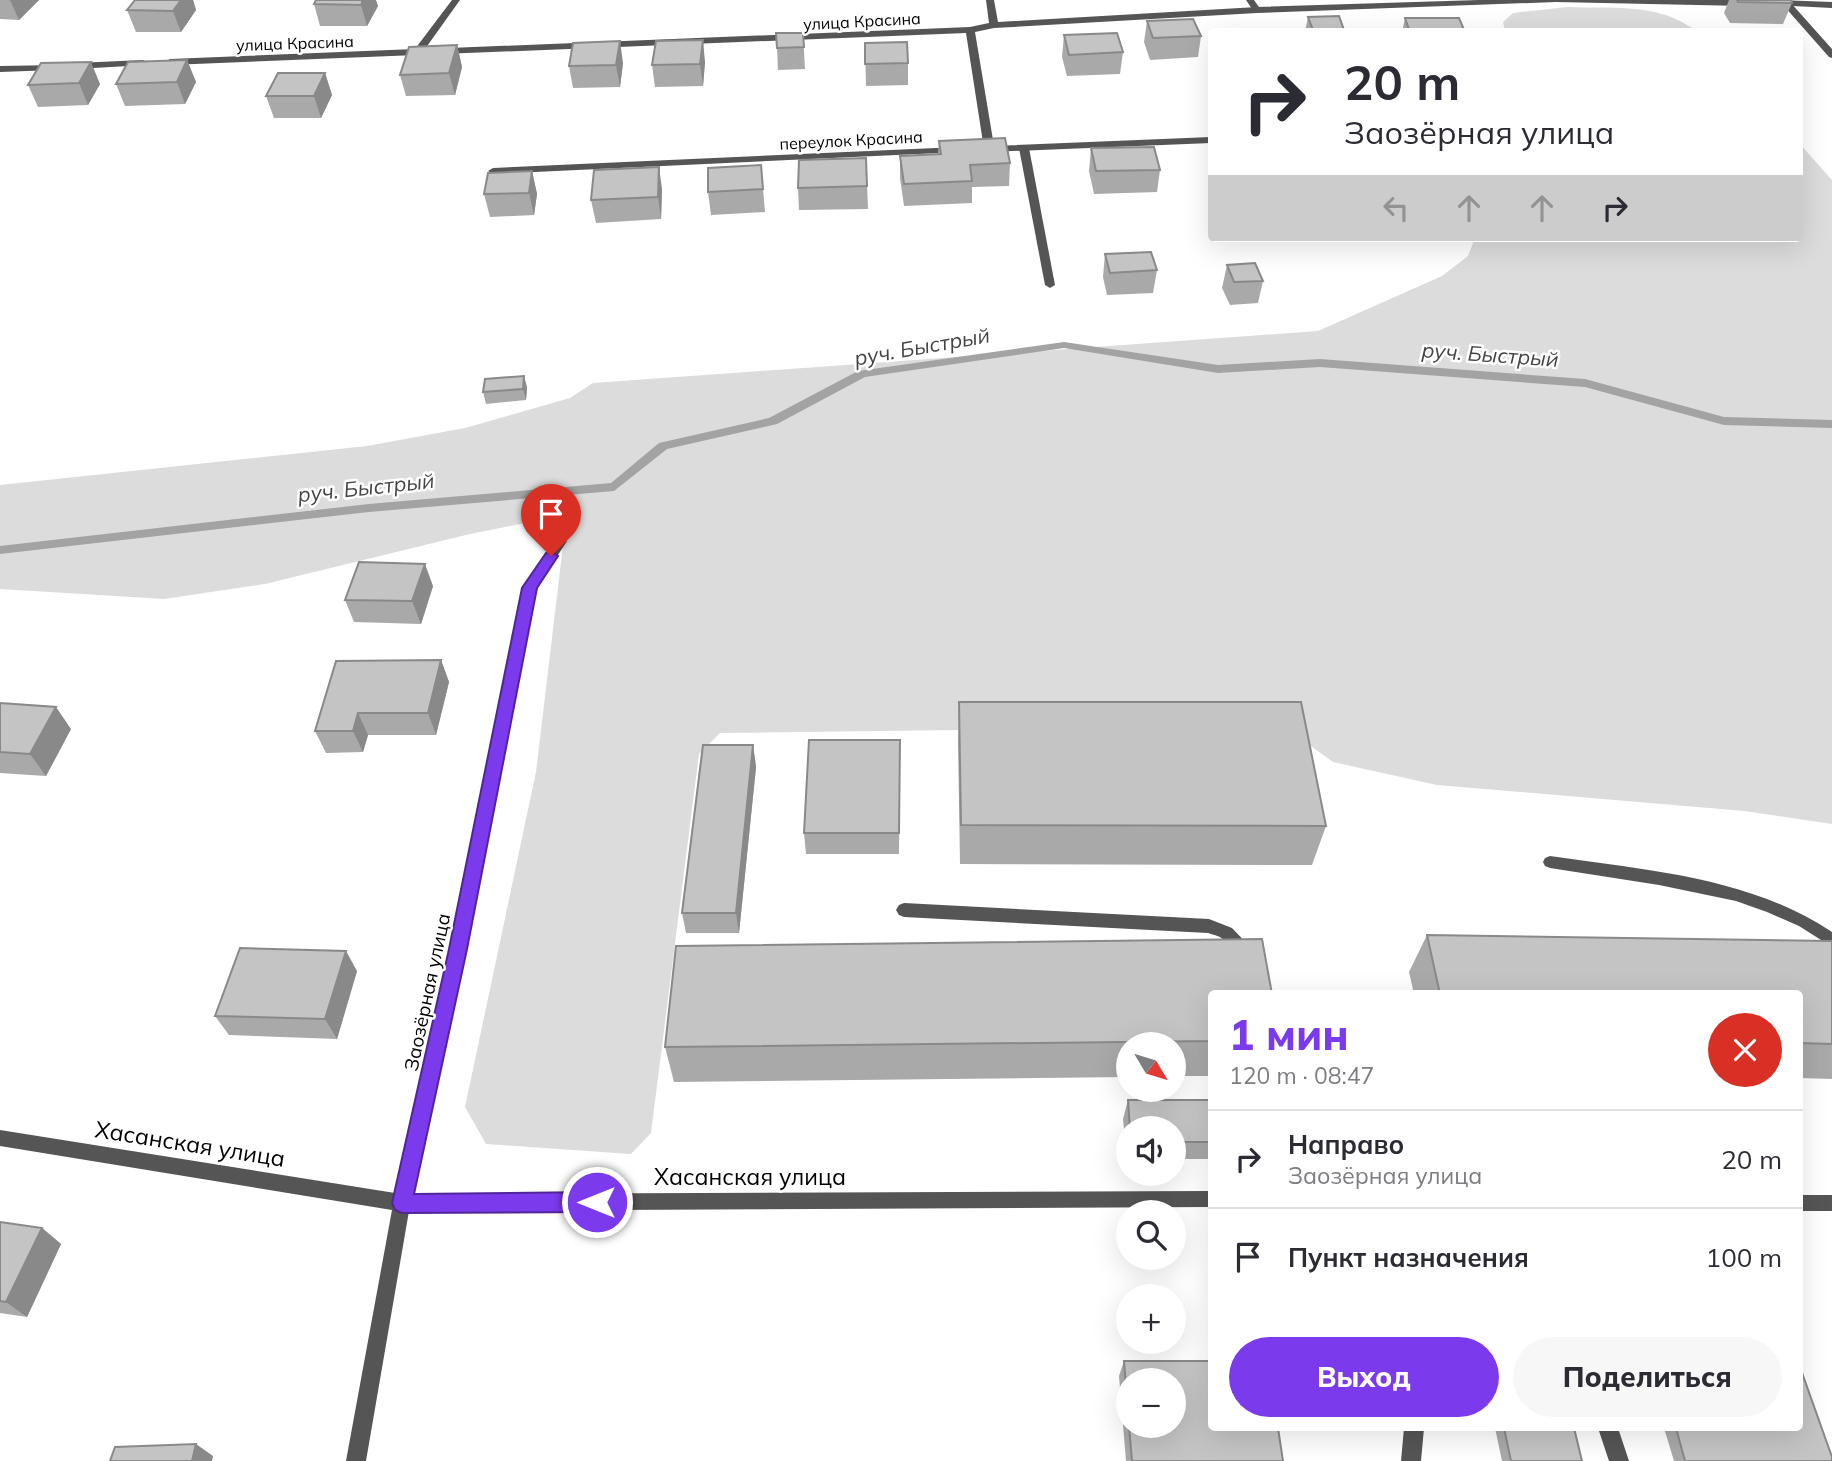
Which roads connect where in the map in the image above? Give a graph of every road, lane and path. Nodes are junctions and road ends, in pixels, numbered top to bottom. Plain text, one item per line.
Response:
1 (456, 0) edge
2 (990, 0) edge
3 (1250, 0) edge
4 (1556, 0) edge
5 (1725, 1) edge
6 (1751, 3) edge
7 (1763, 3) edge
8 (1787, 4) junction
9 (1832, 5) edge
10 (1256, 10) junction
11 (994, 25) junction
12 (970, 30) junction
13 (418, 52) junction
14 (1832, 55) edge
15 (0, 69) edge
16 (1208, 140) edge
17 (1024, 148) junction
18 (990, 149) junction
19 (493, 171) edge
20 (1050, 285) dead end
21 (561, 541) dead end
22 (1550, 862) dead end
23 (904, 910) dead end
24 (1832, 940) edge
25 (1255, 972) edge
26 (0, 1138) edge
27 (1208, 1199) edge
28 (402, 1203) junction
29 (1803, 1203) edge
30 (1832, 1203) edge
31 (1414, 1431) edge
32 (1609, 1431) edge
33 (356, 1461) edge
34 (1411, 1461) edge
35 (1619, 1461) edge

1 - 13 street
2 - 11 street
3 - 10 street
4 - 5 street, улица Красина
4 - 10 street, улица Красина
5 - 6 street, улица Красина
7 - 8 street
8 - 9 street
8 - 14 street
10 - 11 street, улица Красина
11 - 12 street, улица Красина
12 - 13 street, улица Красина
12 - 18 street
13 - 15 street, улица Красина
16 - 17 street, переулок Красина
17 - 18 street, переулок Красина
17 - 20 street
18 - 19 street, переулок Красина
21 - 28 street, Заозёрная улица
22 - 24 street
23 - 25 street
26 - 28 street, Хасанская улица
27 - 28 street, Хасанская улица
28 - 33 street, Заозёрная улица
29 - 30 street
31 - 34 street
32 - 35 street

